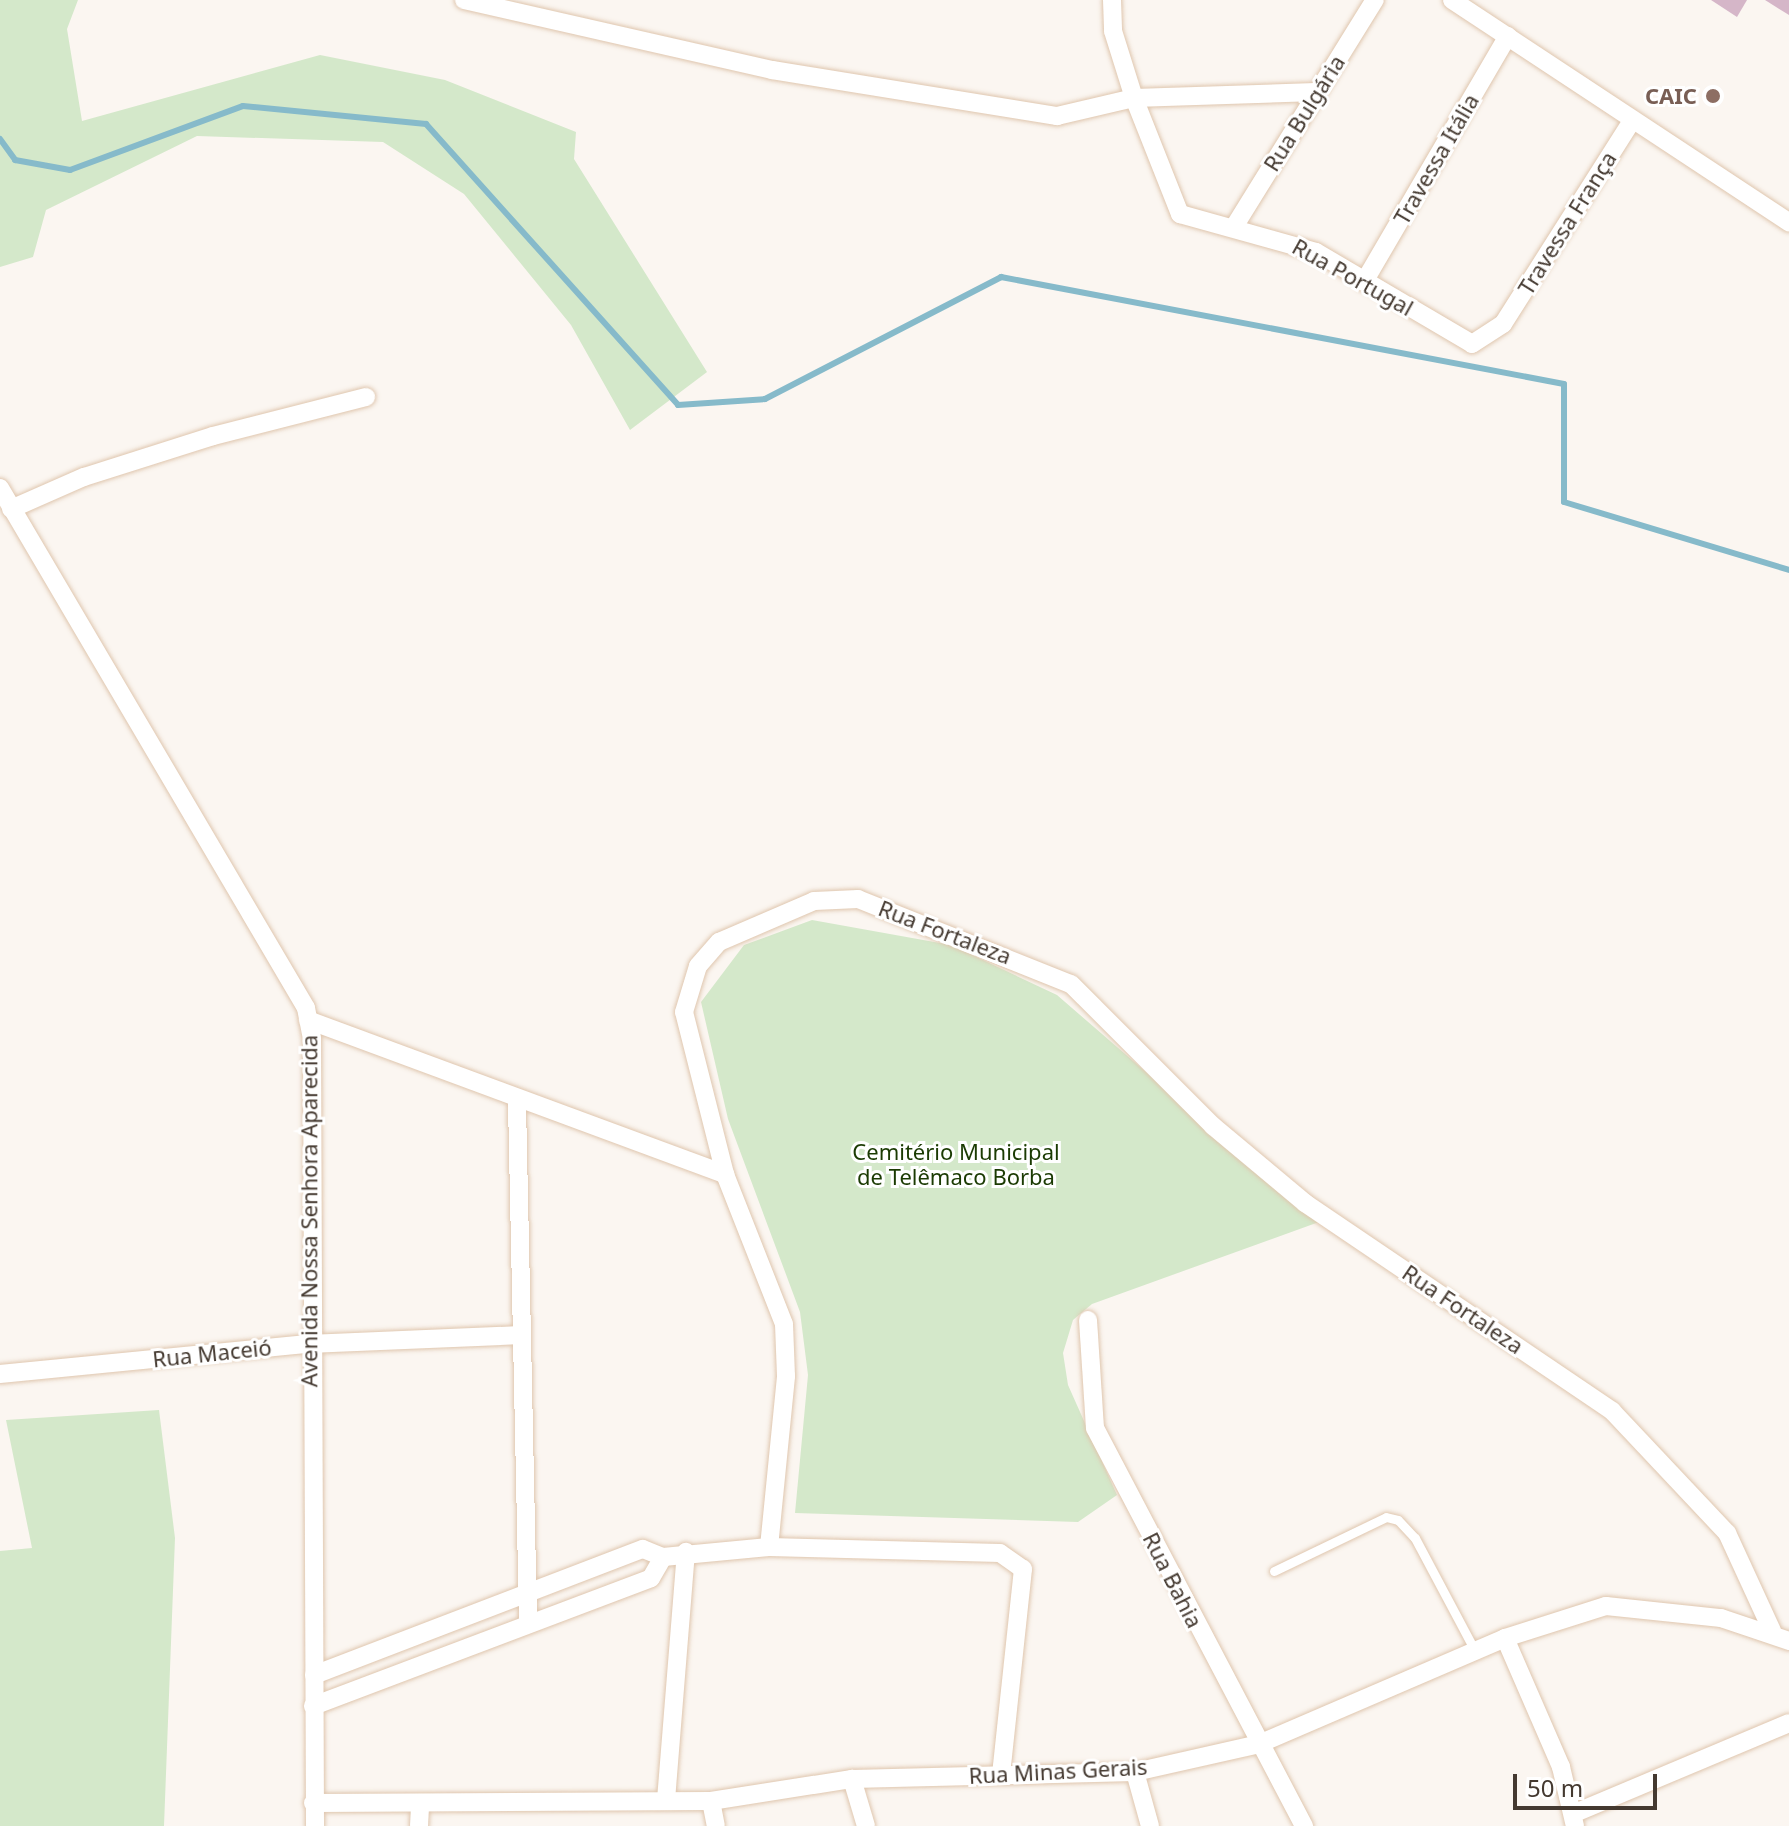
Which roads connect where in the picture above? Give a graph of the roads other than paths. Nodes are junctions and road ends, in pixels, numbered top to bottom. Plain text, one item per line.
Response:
1 (464, 0) edge
2 (1112, 0) edge
3 (1375, 0) edge
4 (1452, 0) edge
5 (1508, 36) junction
6 (1316, 92) junction
7 (1134, 98) junction
8 (1632, 121) junction
9 (1789, 222) edge
10 (1234, 227) junction
11 (1364, 282) junction
12 (1503, 324) joint
13 (366, 397) dead end
14 (0, 488) edge
15 (11, 509) junction
16 (308, 1020) junction
17 (517, 1103) junction
18 (725, 1174) junction
19 (1088, 1320) dead end
20 (521, 1335) junction
21 (308, 1344) junction
22 (0, 1374) edge
23 (769, 1547) junction
24 (686, 1552) junction
25 (663, 1557) junction
26 (1274, 1571) dead end
27 (525, 1590) junction
28 (528, 1621) junction
29 (1772, 1631) junction
30 (1505, 1638) junction
31 (1789, 1641) edge
32 (1475, 1651) junction
33 (314, 1675) junction
34 (313, 1706) junction
35 (1789, 1723) edge
36 (1259, 1744) junction
37 (1135, 1772) junction
38 (1001, 1774) junction
39 (852, 1779) junction
40 (666, 1800) junction
41 (711, 1801) junction
42 (313, 1803) junction
43 (420, 1805) junction
44 (1575, 1820) edge
45 (315, 1826) edge
46 (419, 1826) edge
47 (716, 1826) edge
48 (866, 1826) edge
49 (1150, 1826) edge
50 (1304, 1826) edge

1 - 7 street
2 - 7 street, Rua Portugal
3 - 6 street, Rua Bulgária
4 - 5 street
5 - 8 street
5 - 11 street, Travessa Itália
6 - 7 street
6 - 10 street, Rua Bulgária
7 - 10 street, Rua Portugal
8 - 9 street
8 - 12 street, Travessa França
10 - 11 street, Rua Portugal
11 - 12 street, Rua Portugal
13 - 15 street
14 - 15 street, Avenida Nossa Senhora Aparecida
15 - 16 street, Avenida Nossa Senhora Aparecida
16 - 17 street
16 - 21 street, Avenida Nossa Senhora Aparecida
17 - 18 street
17 - 20 street
18 - 23 street, Rua Fortaleza
18 - 29 street, Rua Fortaleza
19 - 36 street, Rua Bahia
20 - 21 street, Rua Maceió
20 - 27 street
21 - 22 street, Rua Maceió
21 - 33 street, Avenida Nossa Senhora Aparecida
23 - 24 street
23 - 38 street
24 - 25 street
24 - 40 street
25 - 27 street
25 - 28 street
26 - 32 lane
27 - 28 street
27 - 33 street
28 - 34 street
29 - 30 street, Rua Minas Gerais
29 - 31 street, Rua Minas Gerais
30 - 32 street, Rua Minas Gerais
30 - 44 street
32 - 36 street, Rua Minas Gerais
33 - 34 street, Avenida Nossa Senhora Aparecida
34 - 42 street, Avenida Nossa Senhora Aparecida
35 - 44 street
36 - 37 street, Rua Minas Gerais
36 - 50 street, Rua Bahia
37 - 38 street, Rua Minas Gerais
37 - 49 street
38 - 39 street, Rua Minas Gerais
39 - 41 street, Rua Minas Gerais
39 - 48 street
40 - 41 street, Rua Minas Gerais
40 - 43 street, Rua Minas Gerais
41 - 47 street
42 - 43 street, Rua Minas Gerais
42 - 45 street, Avenida Nossa Senhora Aparecida
43 - 46 street

